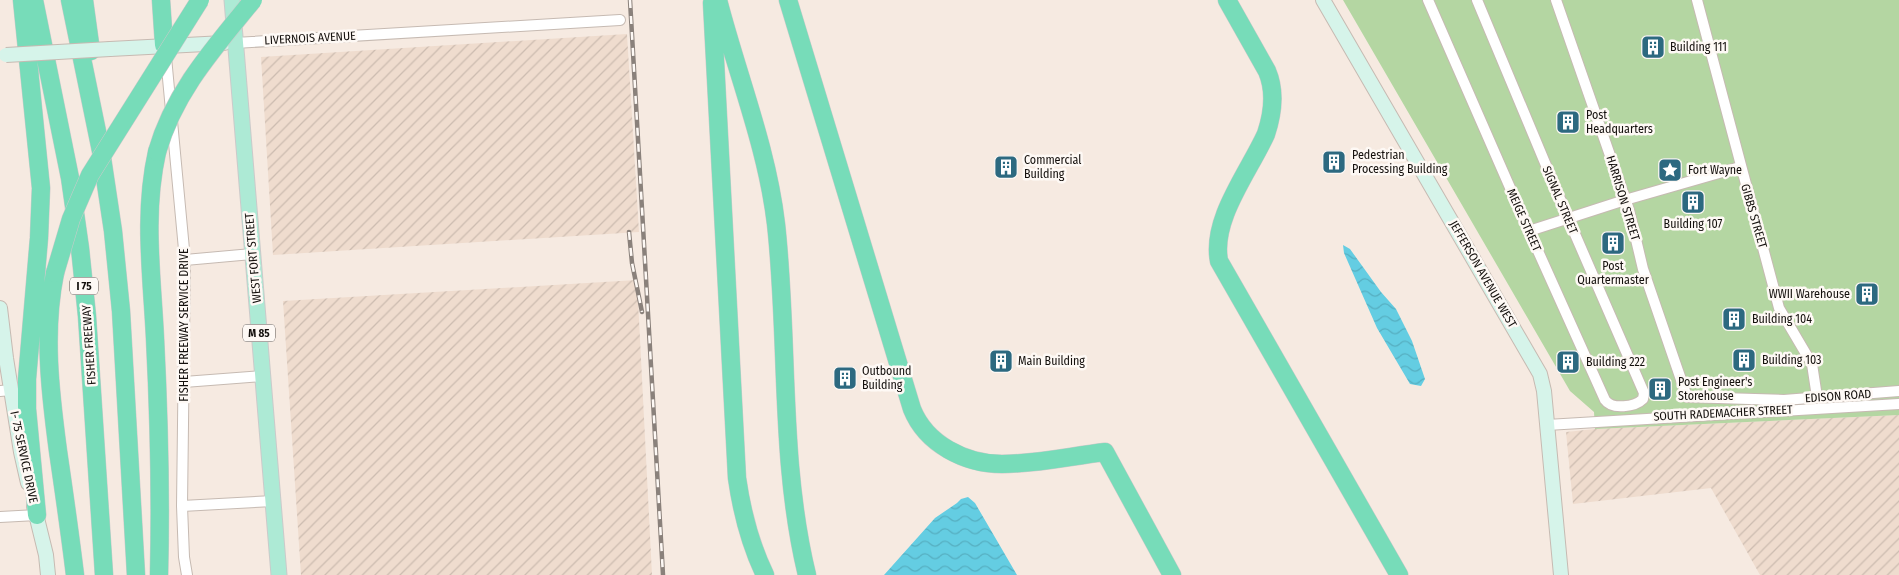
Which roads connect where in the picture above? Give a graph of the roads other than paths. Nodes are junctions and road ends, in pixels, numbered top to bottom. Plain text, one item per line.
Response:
1 (22, 0) edge
2 (34, 0) edge
3 (70, 0) edge
4 (84, 0) edge
5 (162, 0) edge
6 (200, 0) edge
7 (232, 0) edge
8 (253, 0) edge
9 (711, 0) edge
10 (718, 0) edge
11 (788, 0) edge
12 (1226, 0) edge
13 (1323, 0) edge
14 (1428, 0) edge
15 (1477, 0) edge
16 (1556, 0) edge
17 (1697, 0) edge
18 (620, 20) dead end
19 (235, 43) junction
20 (164, 45) junction
21 (3, 55) edge
22 (101, 151) junction
23 (1740, 167) junction
24 (1625, 200) junction
25 (1568, 218) junction
26 (1529, 231) junction
27 (252, 254) junction
28 (186, 260) junction
29 (0, 308) edge
30 (262, 376) junction
31 (184, 382) junction
32 (5, 391) edge
33 (1899, 391) edge
34 (1687, 397) joint
35 (1817, 397) junction
36 (1643, 399) joint
37 (1899, 404) edge
38 (1546, 425) junction
39 (273, 501) junction
40 (182, 506) junction
41 (37, 515) junction
42 (0, 517) edge
43 (48, 575) edge
44 (75, 575) edge
45 (104, 575) edge
46 (136, 575) edge
47 (159, 575) edge
48 (187, 575) edge
49 (279, 575) edge
50 (765, 575) edge
51 (808, 575) edge
52 (1172, 575) edge
53 (1399, 575) edge
54 (1561, 575) edge

1 - 41 highway
2 - 45 highway, FISHER FREEWAY / I 75
3 - 22 highway
4 - 22 highway
5 - 20 highway
6 - 44 highway, bridge
7 - 19 main road, WEST FORT STREET / M 85
8 - 47 highway, bridge
9 - 50 highway
10 - 51 highway
11 - 52 highway
12 - 53 highway
13 - 38 main road, JEFFERSON AVENUE WEST
14 - 26 street, MEIGE STREET
15 - 25 street, SIGNAL STREET
16 - 24 street, HARRISON STREET
17 - 23 street, GIBBS STREET
18 - 19 street, LIVERNOIS AVENUE
19 - 20 main road, LIVERNOIS AVENUE
19 - 27 main road, WEST FORT STREET / M 85
20 - 21 main road, LIVERNOIS AVENUE, bridge
20 - 28 street, FISHER FREEWAY SERVICE DRIVE
22 - 46 highway
23 - 24 street
23 - 35 street, GIBBS STREET
24 - 25 street
24 - 34 street, HARRISON STREET
25 - 26 street
25 - 36 street, SIGNAL STREET
26 - 36 street, MEIGE STREET
27 - 28 street
27 - 30 main road, WEST FORT STREET / M 85
28 - 31 street, FISHER FREEWAY SERVICE DRIVE
29 - 32 main road, I- 75 SERVICE DRIVE
30 - 31 street
30 - 39 main road, WEST FORT STREET / M 85
31 - 40 street, FISHER FREEWAY SERVICE DRIVE
32 - 41 main road, I- 75 SERVICE DRIVE
33 - 35 street, EDISON ROAD
34 - 35 street, EDISON ROAD
37 - 38 street, SOUTH RADEMACHER STREET
38 - 54 main road, JEFFERSON AVENUE WEST
39 - 40 street
39 - 49 main road, WEST FORT STREET / M 85
40 - 48 street, FISHER FREEWAY SERVICE DRIVE
41 - 42 street
41 - 43 main road, I- 75 SERVICE DRIVE

